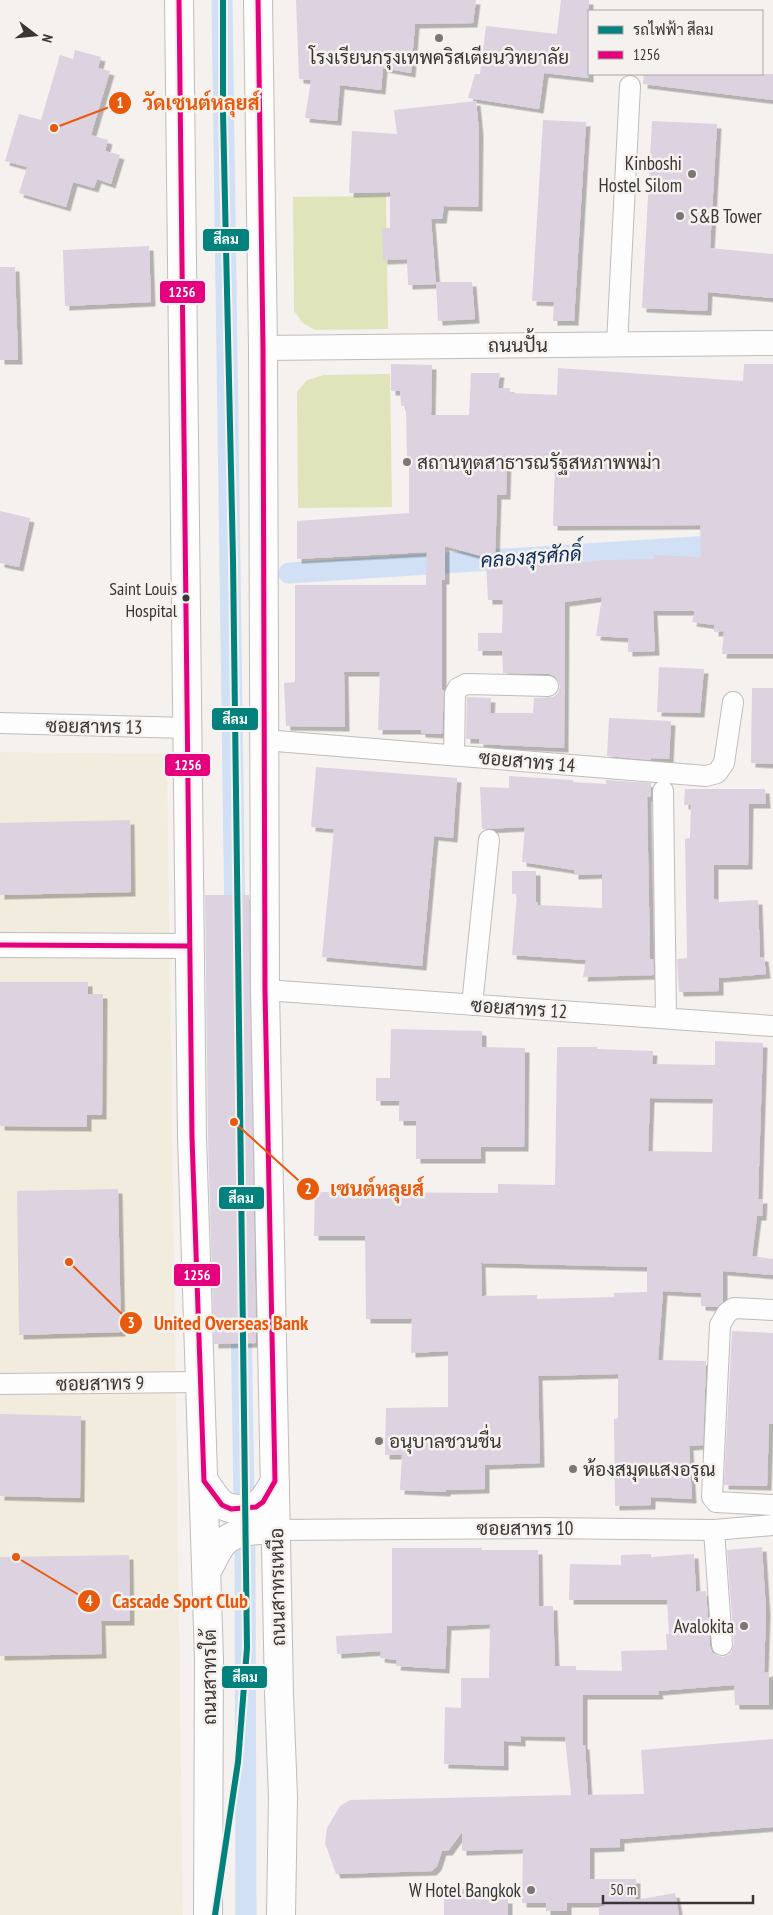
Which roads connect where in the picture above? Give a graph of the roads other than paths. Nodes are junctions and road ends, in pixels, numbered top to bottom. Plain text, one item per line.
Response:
1 (179, 0) edge
2 (258, 0) edge
3 (630, 86) dead end
4 (773, 343) edge
5 (617, 344) junction
6 (263, 348) junction
7 (548, 686) dead end
8 (733, 702) dead end
9 (0, 723) edge
10 (187, 728) junction
11 (264, 740) junction
12 (454, 755) junction
13 (663, 791) dead end
14 (489, 840) dead end
15 (0, 945) edge
16 (190, 946) junction
17 (265, 990) junction
18 (472, 1005) junction
19 (666, 1018) junction
20 (773, 1026) edge
21 (773, 1310) edge
22 (200, 1382) junction
23 (0, 1384) edge
24 (204, 1481) junction
25 (275, 1481) junction
26 (773, 1505) edge
27 (773, 1525) edge
28 (276, 1530) junction
29 (714, 1530) junction
30 (207, 1570) junction
31 (722, 1645) dead end
32 (208, 1915) edge
33 (281, 1915) edge

1 - 10 main road, ถนนสาทรใต้
2 - 6 main road, ถนนสาทรเหนือ
3 - 5 street
4 - 5 street, ถนนปั้น
5 - 6 street, ถนนปั้น
6 - 11 main road, ถนนสาทรเหนือ
7 - 12 street
8 - 12 street, ซอยสาทร 14
9 - 10 street, ซอยสาทร 13
10 - 16 main road, ถนนสาทรใต้
11 - 12 street, ซอยสาทร 14
11 - 17 main road, ถนนสาทรเหนือ
13 - 19 street
14 - 18 street
15 - 16 street
16 - 22 main road, ถนนสาทรใต้
17 - 18 street, ซอยสาทร 12
17 - 25 main road, ถนนสาทรเหนือ
18 - 19 street, ซอยสาทร 12
19 - 20 street, ซอยสาทร 12
21 - 26 street
22 - 23 street, ซอยสาทร 9
22 - 24 main road, ถนนสาทรใต้
24 - 25 main road
24 - 30 main road, ถนนสาทรใต้
25 - 28 main road, ถนนสาทรเหนือ
27 - 29 street, ซอยสาทร 10
28 - 29 street, ซอยสาทร 10
28 - 30 main road
28 - 33 main road, ถนนสาทรเหนือ
29 - 31 street
30 - 32 main road, ถนนสาทรใต้

